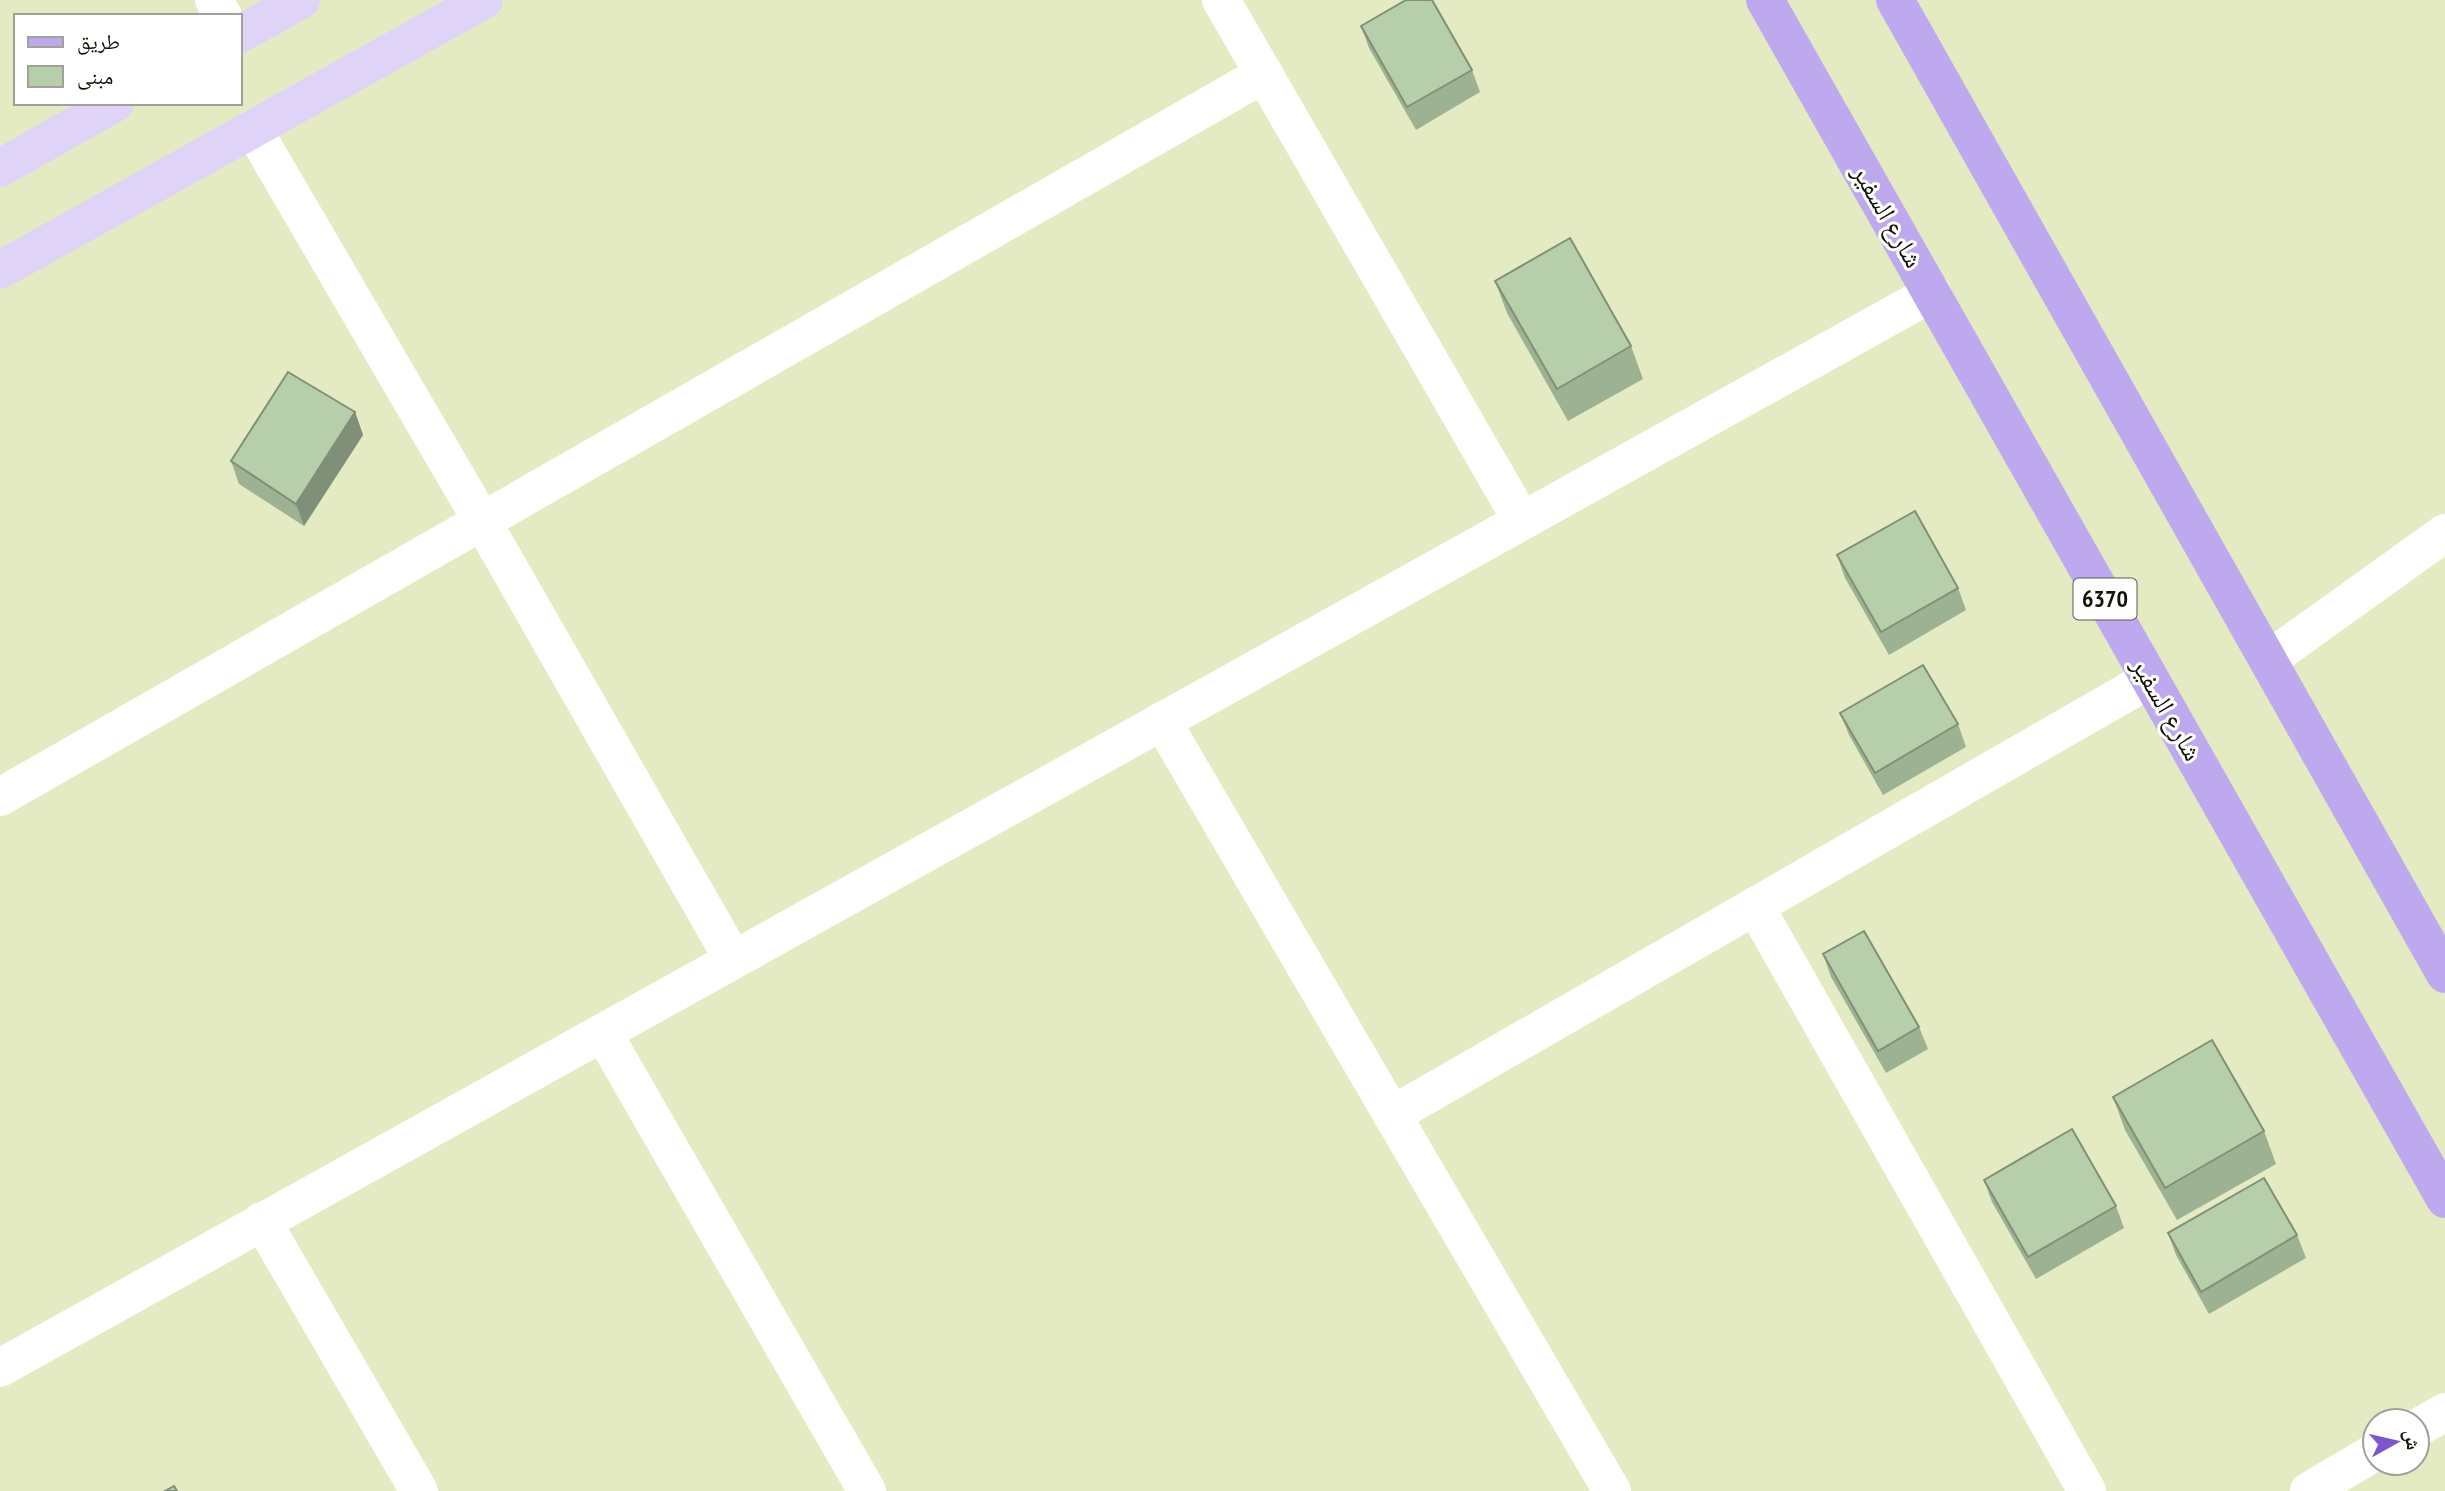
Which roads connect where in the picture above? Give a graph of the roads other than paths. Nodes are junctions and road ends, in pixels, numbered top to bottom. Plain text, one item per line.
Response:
1 (301, 0) edge
2 (484, 0) edge
3 (1221, 0) edge
4 (1765, 0) edge
5 (1895, 0) edge
6 (242, 33) edge
7 (1264, 74) junction
8 (111, 105) edge
9 (253, 129) junction
10 (0, 167) edge
11 (0, 270) edge
12 (1932, 293) junction
13 (482, 521) junction
14 (1522, 521) junction
15 (2445, 533) edge
16 (2268, 660) junction
17 (2150, 679) junction
18 (1162, 721) junction
19 (0, 797) edge
20 (1755, 906) junction
21 (733, 959) junction
22 (2445, 974) edge
23 (603, 1033) junction
24 (1392, 1115) junction
25 (2445, 1199) edge
26 (262, 1221) junction
27 (0, 1367) edge
28 (2361, 1460) edge
29 (418, 1491) edge
30 (867, 1491) edge
31 (1612, 1491) edge
32 (2087, 1491) edge
33 (2309, 1491) edge

1 - 6 street
2 - 9 street
3 - 7 street
4 - 12 main road, شارع السفير / 6370
5 - 16 main road
7 - 13 street
7 - 14 street
8 - 10 street
9 - 11 street
9 - 13 street
12 - 14 street
12 - 17 main road, شارع السفير / 6370
13 - 19 street
13 - 21 street
14 - 18 street
15 - 16 street
16 - 22 main road
17 - 20 street
17 - 25 main road, شارع السفير / 6370
18 - 21 street
18 - 24 street
20 - 24 street
20 - 32 street
21 - 23 street
23 - 26 street
23 - 30 street
24 - 31 street
26 - 27 street
26 - 29 street
28 - 33 street

